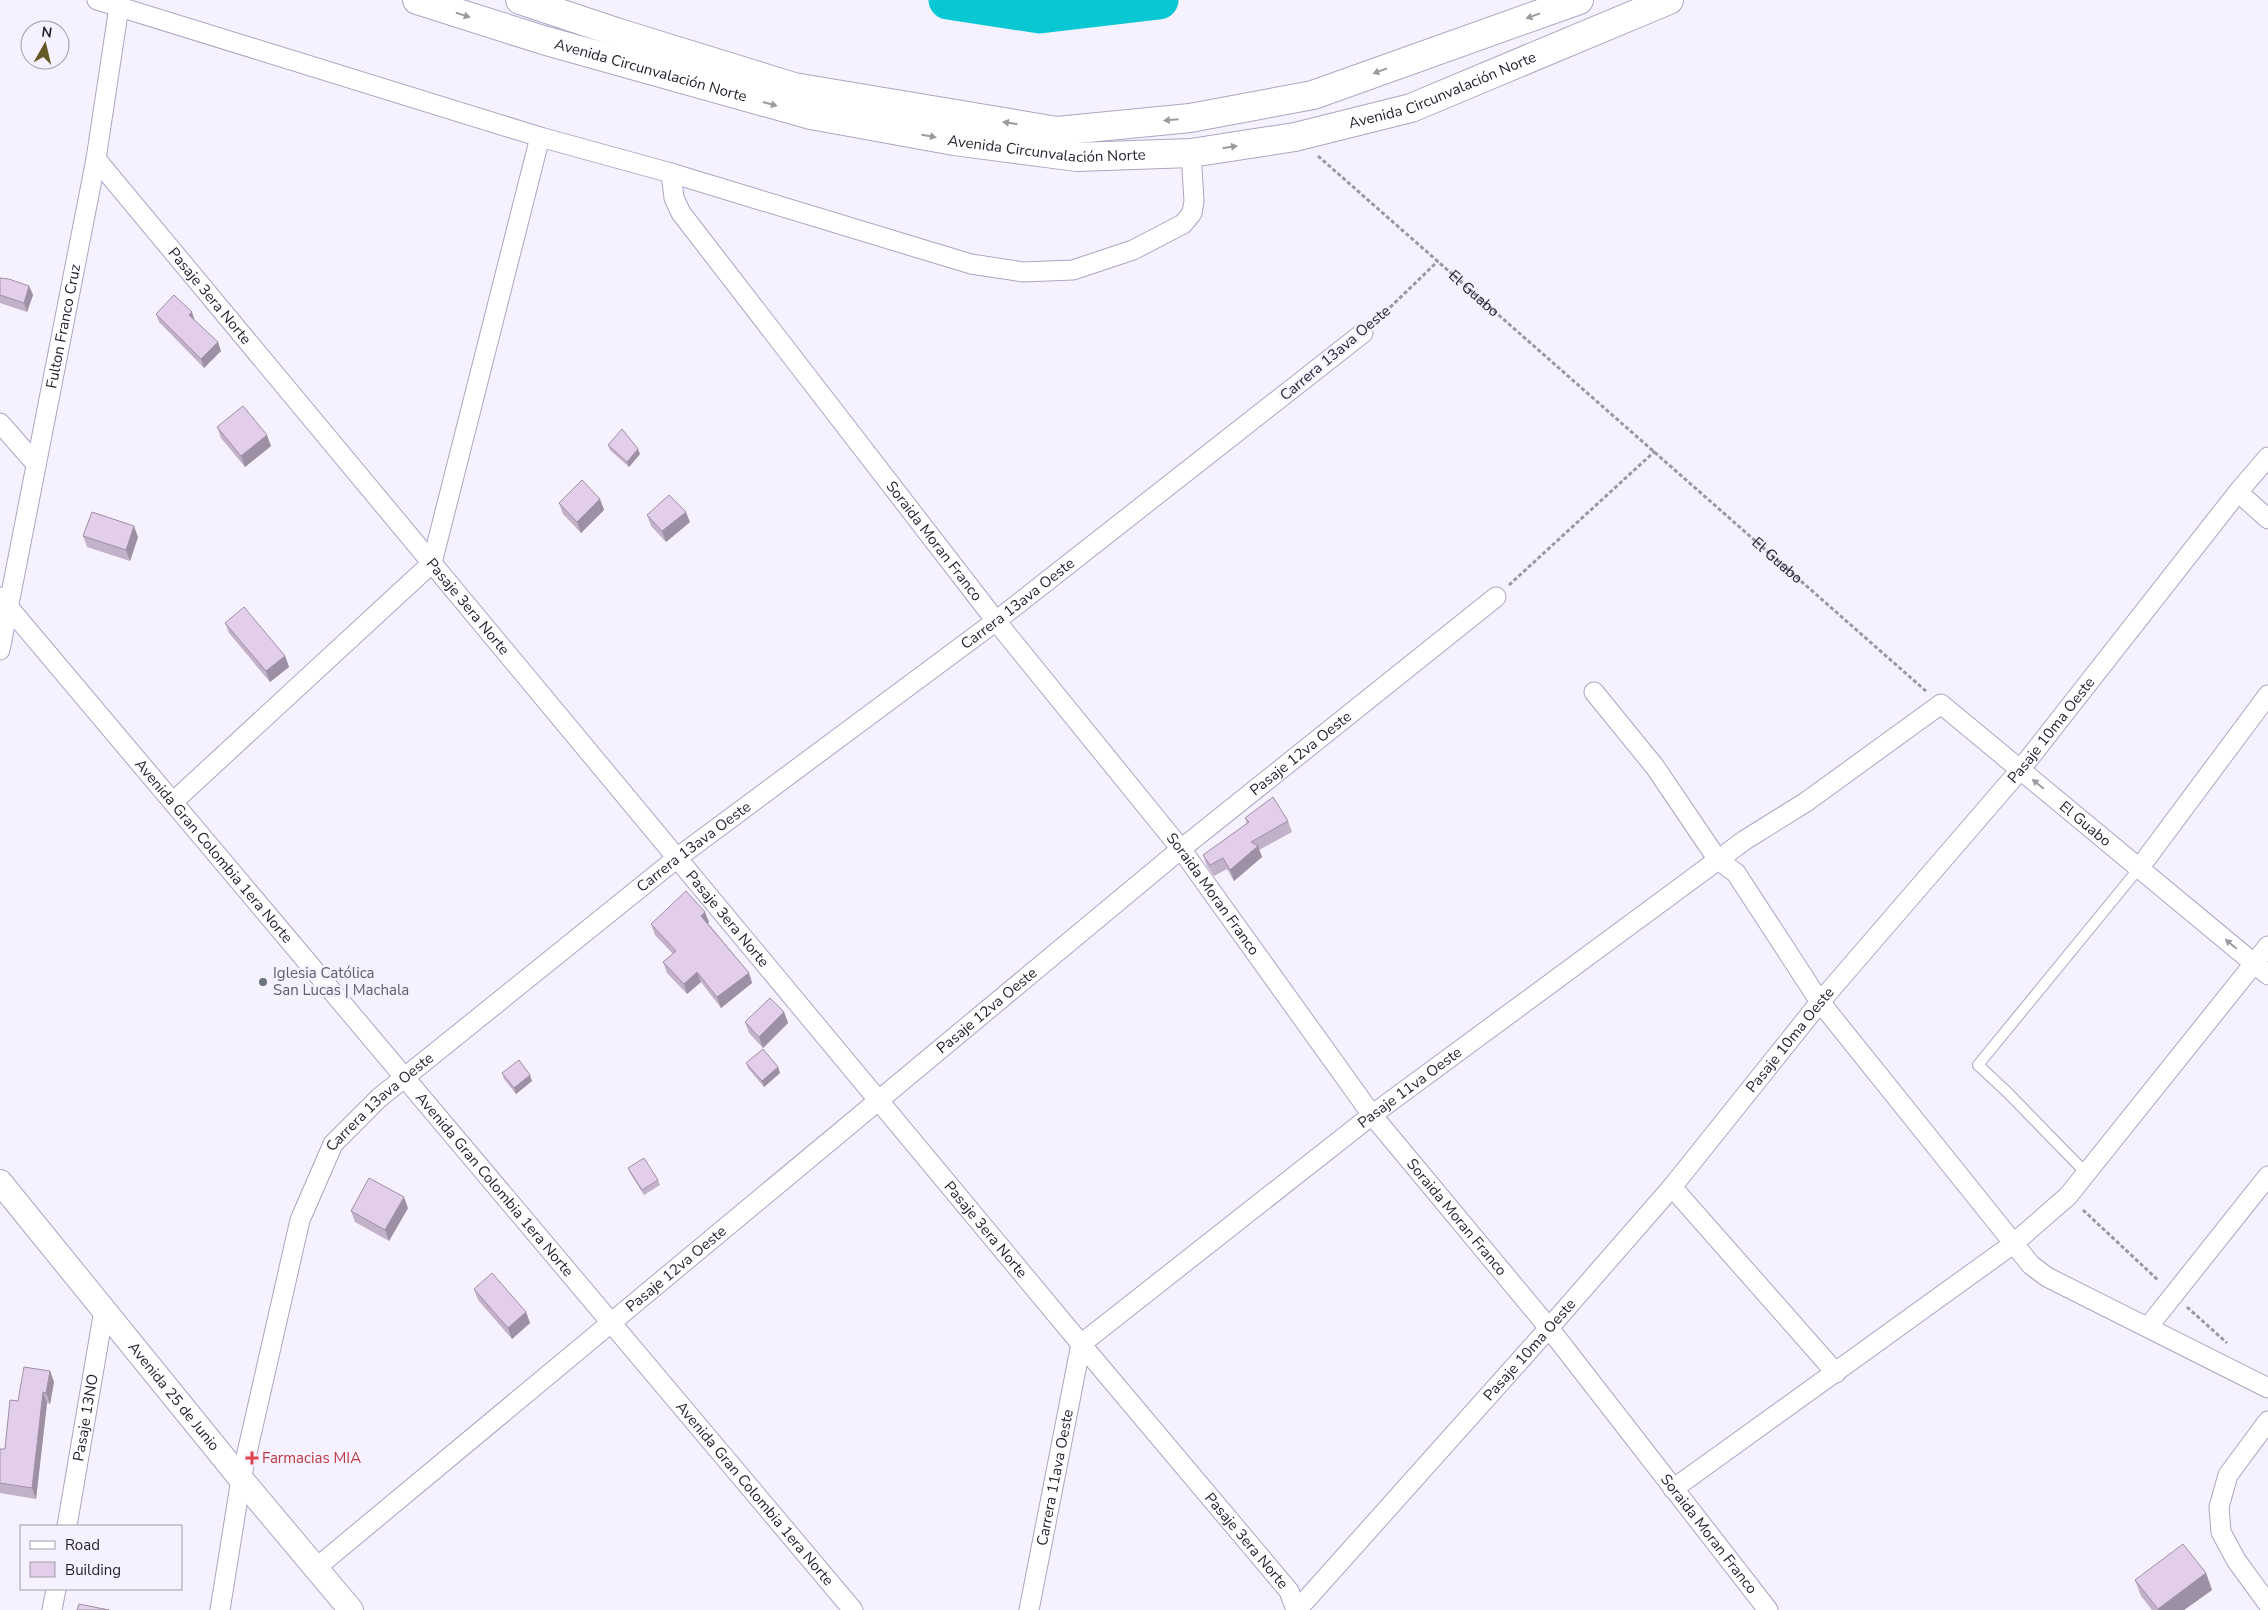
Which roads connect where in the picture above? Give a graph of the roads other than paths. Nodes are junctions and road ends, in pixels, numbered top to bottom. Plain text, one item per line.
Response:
1 (97, 0) edge
2 (417, 0) edge
3 (520, 0) edge
4 (1579, 0) edge
5 (1669, 0) edge
6 (120, 4) edge
7 (700, 71) junction
8 (1313, 95) junction
9 (1327, 129) junction
10 (540, 137) junction
11 (1191, 153) junction
12 (96, 159) junction
13 (671, 173) junction
14 (1363, 333) road end
15 (0, 423) edge
16 (2268, 457) edge
17 (36, 464) junction
18 (2238, 492) junction
19 (2268, 519) edge
20 (432, 563) junction
21 (1496, 597) road end
22 (4, 602) edge
23 (996, 621) junction
24 (0, 650) edge
25 (1594, 692) dead end
26 (2268, 695) edge
27 (1941, 704) joint
28 (2020, 770) junction
29 (173, 802) junction
30 (1181, 849) junction
31 (677, 858) junction
32 (1718, 860) junction
33 (2140, 867) junction
34 (2268, 946) edge
35 (2254, 963) junction
36 (2268, 975) edge
37 (1820, 1002) junction
38 (405, 1077) junction
39 (877, 1100) junction
40 (1372, 1115) junction
41 (2085, 1172) junction
42 (2268, 1176) edge
43 (0, 1182) edge
44 (1672, 1187) junction
45 (2013, 1244) junction
46 (104, 1310) junction
47 (611, 1322) junction
48 (2148, 1327) junction
49 (1549, 1328) junction
50 (1081, 1344) junction
51 (1836, 1373) junction
52 (2268, 1388) edge
53 (2268, 1422) edge
54 (241, 1480) junction
55 (1673, 1489) junction
56 (67, 1525) edge
57 (316, 1568) junction
58 (56, 1590) edge
59 (2268, 1604) edge
60 (52, 1610) edge
61 (220, 1610) edge
62 (351, 1610) edge
63 (853, 1610) edge
64 (1030, 1610) edge
65 (1297, 1610) edge
66 (1768, 1610) edge

1 - 6 street
2 -> 7 main road, Avenida Circunvalación Norte
3 - 7 main road, Avenida Circunvalación Norte
4 -> 8 main road, Avenida Circunvalación Norte
5 - 9 main road, Avenida Circunvalación Norte
6 - 10 street
6 - 12 street, Fulton Franco Cruz
8 -> 7 main road, Avenida Circunvalación Norte
7 -> 11 main road, Avenida Circunvalación Norte
8 - 9 main road
11 -> 9 main road, Avenida Circunvalación Norte
10 - 13 street
10 - 20 street
11 - 13 street
12 - 17 street, Fulton Franco Cruz
12 - 20 street, Pasaje 3era Norte
13 - 23 street, Soraida Moran Franco
14 - 23 street, Carrera 13ava Oeste
15 - 17 street
16 - 18 street, Pasaje 10ma Oeste
17 - 22 street, Fulton Franco Cruz
18 - 19 street
18 - 28 street, Pasaje 10ma Oeste
20 - 29 street
20 - 31 street, Pasaje 3era Norte
21 - 30 street, Pasaje 12va Oeste
22 - 24 street, Fulton Franco Cruz
22 - 29 street, Avenida Gran Colombia 1era Norte
23 - 30 street, Soraida Moran Franco
23 - 31 street, Carrera 13ava Oeste
25 - 32 street
26 - 33 street
27 - 28 street, El Guabo
27 - 32 street, Pasaje 11va Oeste
33 -> 28 street, El Guabo
28 - 37 street, Pasaje 10ma Oeste
29 - 38 street, Avenida Gran Colombia 1era Norte
30 - 39 street, Pasaje 12va Oeste
30 - 40 street, Soraida Moran Franco
31 - 38 street, Carrera 13ava Oeste
31 - 39 street, Pasaje 3era Norte
32 - 37 street
32 - 40 street, Pasaje 11va Oeste
35 -> 33 street, El Guabo
33 - 41 lane
34 - 35 street
35 - 36 street, El Guabo
35 - 41 street
37 - 44 street, Pasaje 10ma Oeste
37 - 45 street
38 - 47 street, Avenida Gran Colombia 1era Norte
38 - 54 street, Carrera 13ava Oeste
39 - 47 street, Pasaje 12va Oeste
39 - 50 street, Pasaje 3era Norte
40 - 49 street, Soraida Moran Franco
40 - 50 street, Pasaje 11va Oeste
41 - 45 street
42 - 48 street
43 - 46 street, Avenida 25 de Junio
44 - 49 street, Pasaje 10ma Oeste
44 - 51 street
45 - 48 street
45 - 51 street
46 - 54 street, Avenida 25 de Junio
46 - 56 street, Pasaje 13NO
47 - 57 street, Pasaje 12va Oeste
47 - 63 street, Avenida Gran Colombia 1era Norte
48 - 52 street
49 - 55 street, Soraida Moran Franco
49 - 65 street, Pasaje 10ma Oeste
50 - 64 street, Carrera 11ava Oeste
50 - 65 street, Pasaje 3era Norte
51 - 55 street
53 - 59 street
54 - 57 street, Avenida 25 de Junio
54 - 61 street, Carrera 13ava Oeste
55 - 66 street, Soraida Moran Franco
57 - 62 street, Avenida 25 de Junio
58 - 60 street

